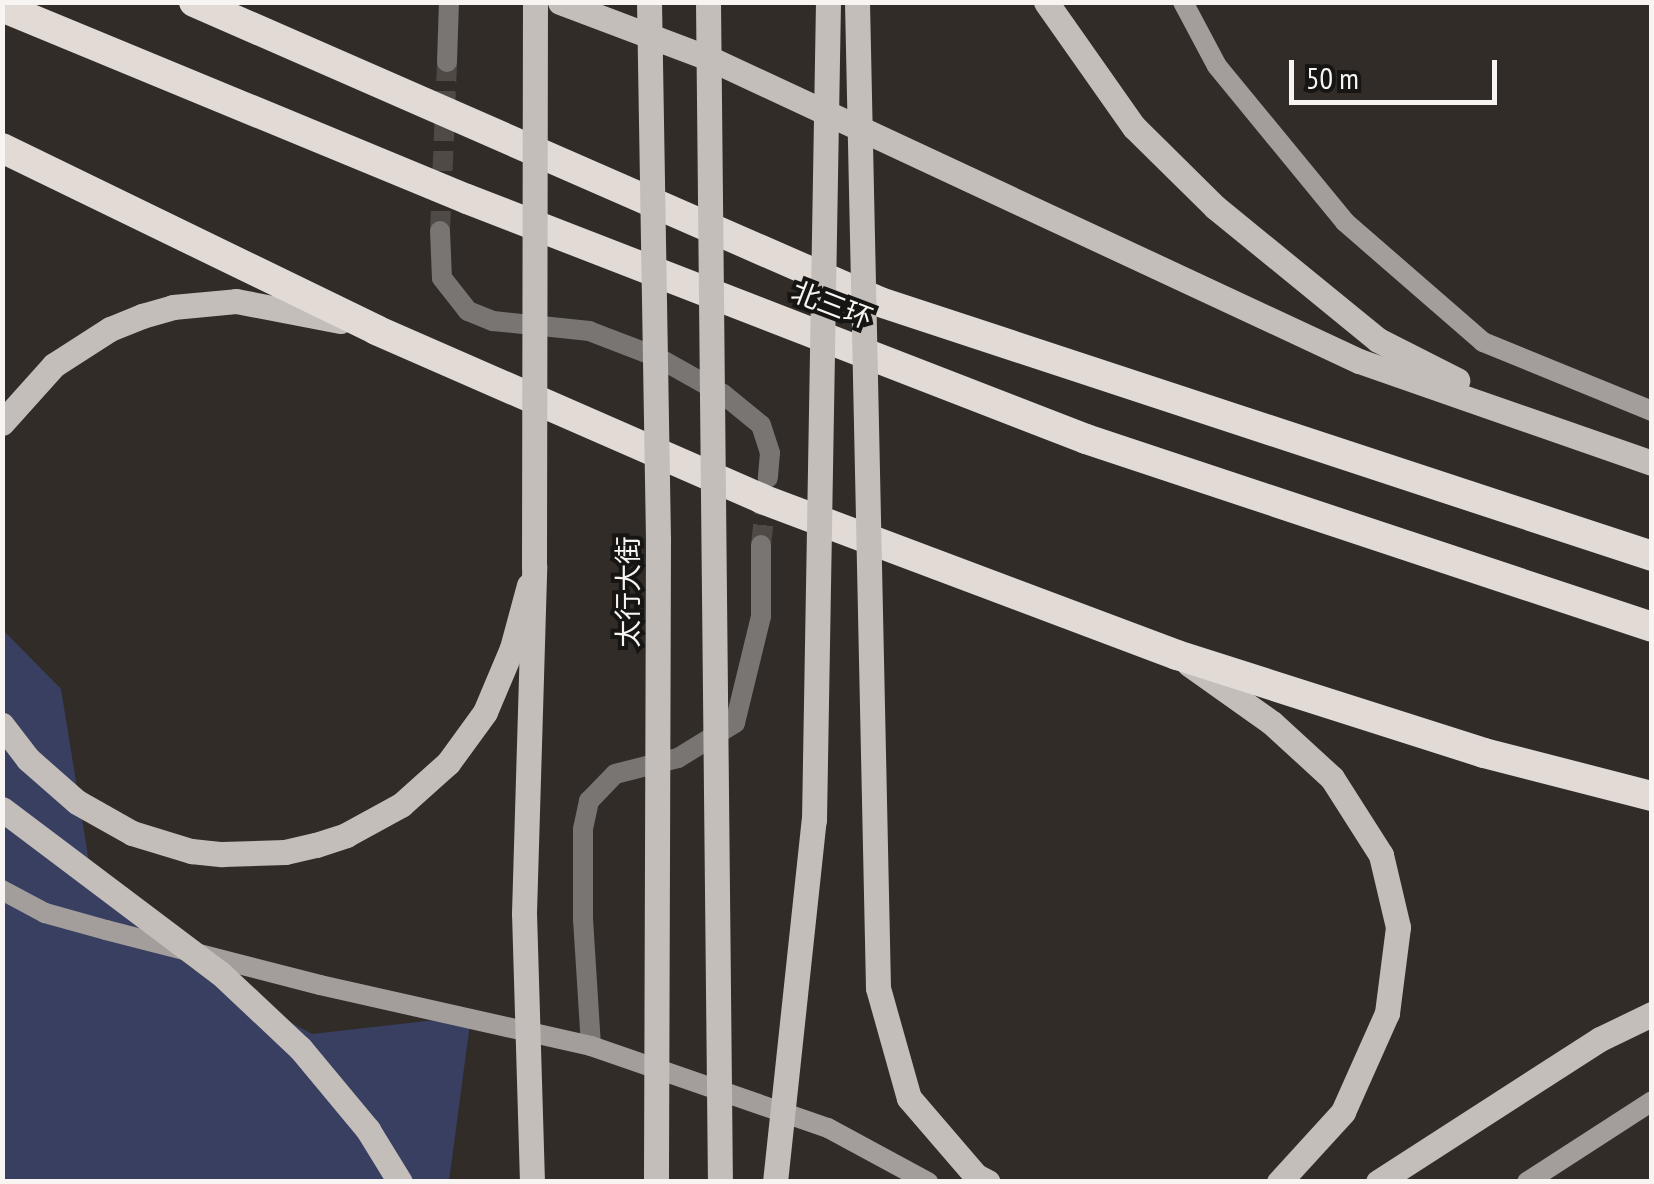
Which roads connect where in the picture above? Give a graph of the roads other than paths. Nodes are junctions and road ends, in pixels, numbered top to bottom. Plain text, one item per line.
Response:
1 (194, 2) edge
2 (449, 2) edge
3 (535, 2) edge
4 (560, 2) edge
5 (650, 2) edge
6 (708, 2) edge
7 (828, 2) edge
8 (857, 2) edge
9 (1046, 2) edge
10 (1183, 2) edge
11 (2, 7) edge
12 (447, 62) tunnel mouth
13 (2, 148) edge
14 (440, 231) tunnel mouth
15 (376, 330) junction
16 (1652, 411) edge
17 (1537, 421) junction
18 (2, 422) edge
19 (1652, 463) edge
20 (768, 478) tunnel mouth
21 (760, 545) tunnel mouth
22 (1652, 556) edge
23 (534, 566) junction
24 (1652, 628) edge
25 (1176, 655) junction
26 (2, 725) edge
27 (1652, 796) edge
28 (2, 809) edge
29 (2, 890) edge
30 (1652, 1014) edge
31 (590, 1046) junction
32 (1652, 1101) edge
33 (400, 1182) edge
34 (532, 1182) edge
35 (656, 1182) edge
36 (720, 1182) edge
37 (776, 1182) edge
38 (928, 1182) edge
39 (988, 1182) edge
40 (1279, 1182) edge
41 (1378, 1182) edge
42 (1527, 1182) edge

1 - 22 highway, 北三环
2 - 12 street
3 - 23 main road, bridge
4 - 17 main road
5 - 35 main road, 太行大街, bridge
6 - 36 main road, bridge
7 - 37 main road, bridge
8 - 39 main road, bridge
9 - 17 main road
10 - 16 main road
11 - 24 highway, 北三环
13 - 15 highway
14 - 20 street
15 - 18 main road
15 - 25 highway
17 - 19 main road
21 - 31 street
23 - 26 main road, bridge
23 - 34 main road, bridge
25 - 27 highway
25 - 40 main road
28 - 33 main road, bridge
29 - 31 main road
30 - 41 main road
31 - 38 main road
32 - 42 main road

